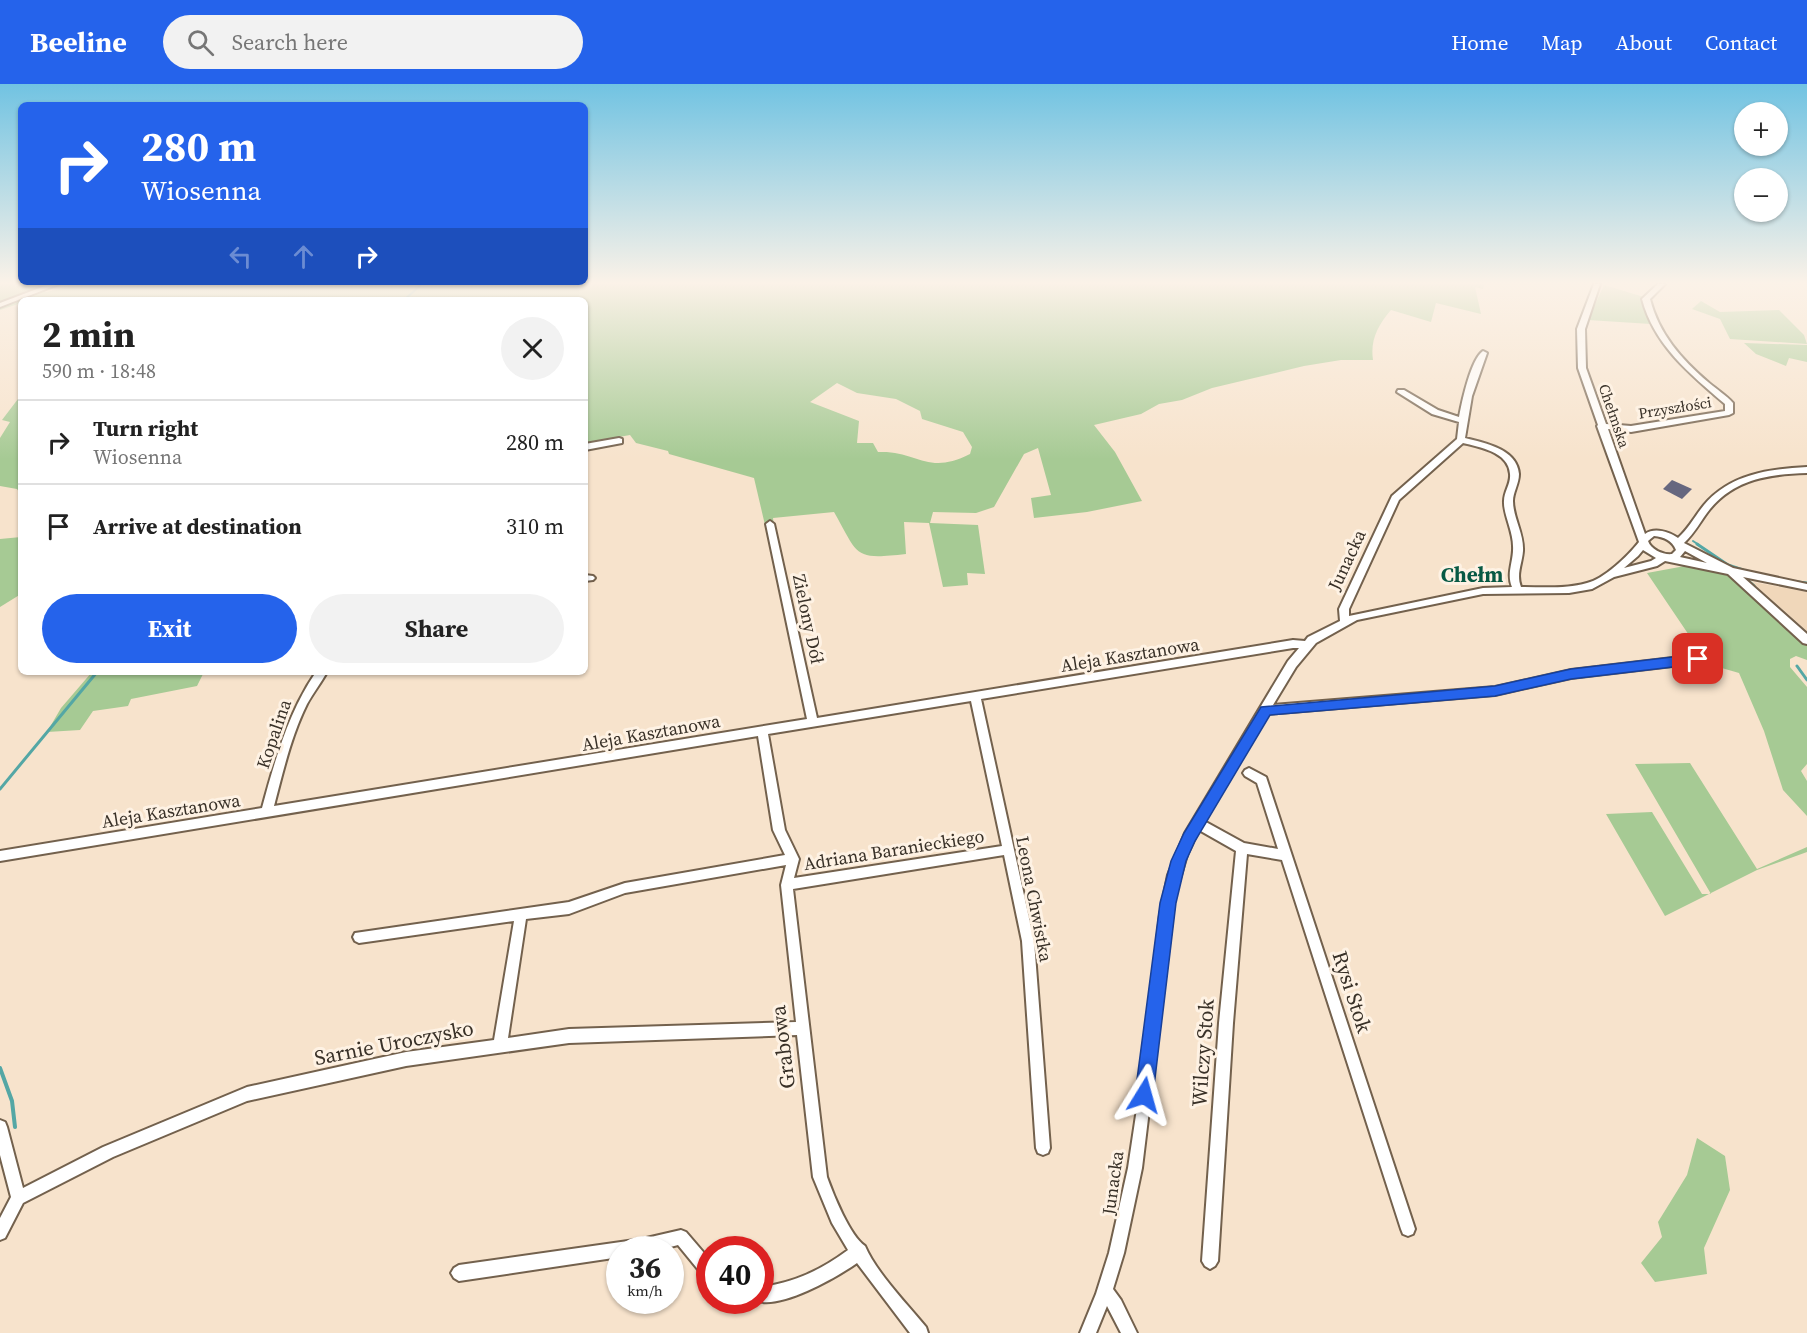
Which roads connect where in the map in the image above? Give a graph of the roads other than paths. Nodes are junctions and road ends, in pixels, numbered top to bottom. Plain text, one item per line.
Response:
1 (1581, 342) edge
2 (1667, 342) edge
3 (1483, 353) dead end
4 (1401, 392) dead end
5 (1462, 420) junction
6 (1601, 426) junction
7 (1461, 440) junction
8 (619, 441) dead end
9 (588, 446) edge
10 (1807, 470) edge
11 (1635, 522) junction
12 (770, 524) dead end
13 (1692, 525) junction
14 (1656, 534) junction
15 (1668, 536) junction
16 (1643, 542) junction
17 (1679, 543) junction
18 (1667, 558) junction
19 (1731, 571) junction
20 (1610, 575) junction
21 (1807, 587) edge
22 (1517, 589) junction
23 (1345, 621) junction
24 (1807, 640) edge
25 (1307, 645) junction
26 (1698, 659) dead end
27 (320, 675) edge
28 (975, 696) junction
29 (1266, 710) junction
30 (813, 722) junction
31 (762, 731) junction
32 (1249, 773) dead end
33 (267, 812) junction
34 (1197, 823) junction
35 (1242, 848) junction
36 (1006, 850) junction
37 (1286, 855) junction
38 (0, 856) edge
39 (793, 859) junction
40 (787, 885) junction
41 (521, 915) junction
42 (359, 938) dead end
43 (801, 1028) junction
44 (500, 1044) junction
45 (0, 1126) edge
46 (1043, 1148) dead end
47 (18, 1198) junction
48 (1408, 1229) dead end
49 (0, 1233) edge
50 (860, 1251) junction
51 (696, 1256) edge
52 (1210, 1261) dead end
53 (459, 1273) dead end
54 (1106, 1293) junction
55 (774, 1294) edge
56 (920, 1333) edge
57 (1088, 1333) edge
58 (1129, 1333) edge

1 - 6 street, Chełmska
2 - 6 street, Przyszłości
3 - 5 street
4 - 5 street
5 - 7 street
6 - 11 street, Chełmska
7 - 22 street
7 - 23 street, Junacka
8 - 9 street
10 - 13 street
11 - 14 street
11 - 16 street, Chełmska
12 - 30 street, Zielony Dół
13 - 15 street
13 - 17 street
14 - 15 street
14 - 16 street
15 - 17 street
16 - 18 street
16 - 20 street
17 - 18 street
17 - 19 street
18 - 19 street
18 - 20 street
19 - 21 street
19 - 24 street
20 - 22 street
22 - 23 street
23 - 25 street, Junacka
25 - 28 street, Aleja Kasztanowa
25 - 29 street, Junacka
26 - 29 street
27 - 33 street, Kopalina
28 - 30 street, Aleja Kasztanowa
28 - 36 street, Leona Chwistka
29 - 34 street, Junacka
30 - 31 street, Aleja Kasztanowa
31 - 33 street, Aleja Kasztanowa
31 - 39 street
32 - 37 street, Rysi Stok
33 - 38 street, Aleja Kasztanowa
34 - 35 street
34 - 54 street, Junacka
35 - 37 street
35 - 52 street, Wilczy Stok
36 - 40 street, Adriana Baranieckiego
36 - 46 street, Leona Chwistka
37 - 48 street, Rysi Stok
39 - 40 street, Grabowa
39 - 41 street
40 - 43 street, Grabowa
41 - 42 street
41 - 44 street
43 - 44 street, Sarnie Uroczysko
43 - 50 street, Grabowa
44 - 47 street, Sarnie Uroczysko
45 - 47 street
47 - 49 street
50 - 55 street
50 - 56 street, Grabowa
51 - 53 street
54 - 57 street, Junacka
54 - 58 street

